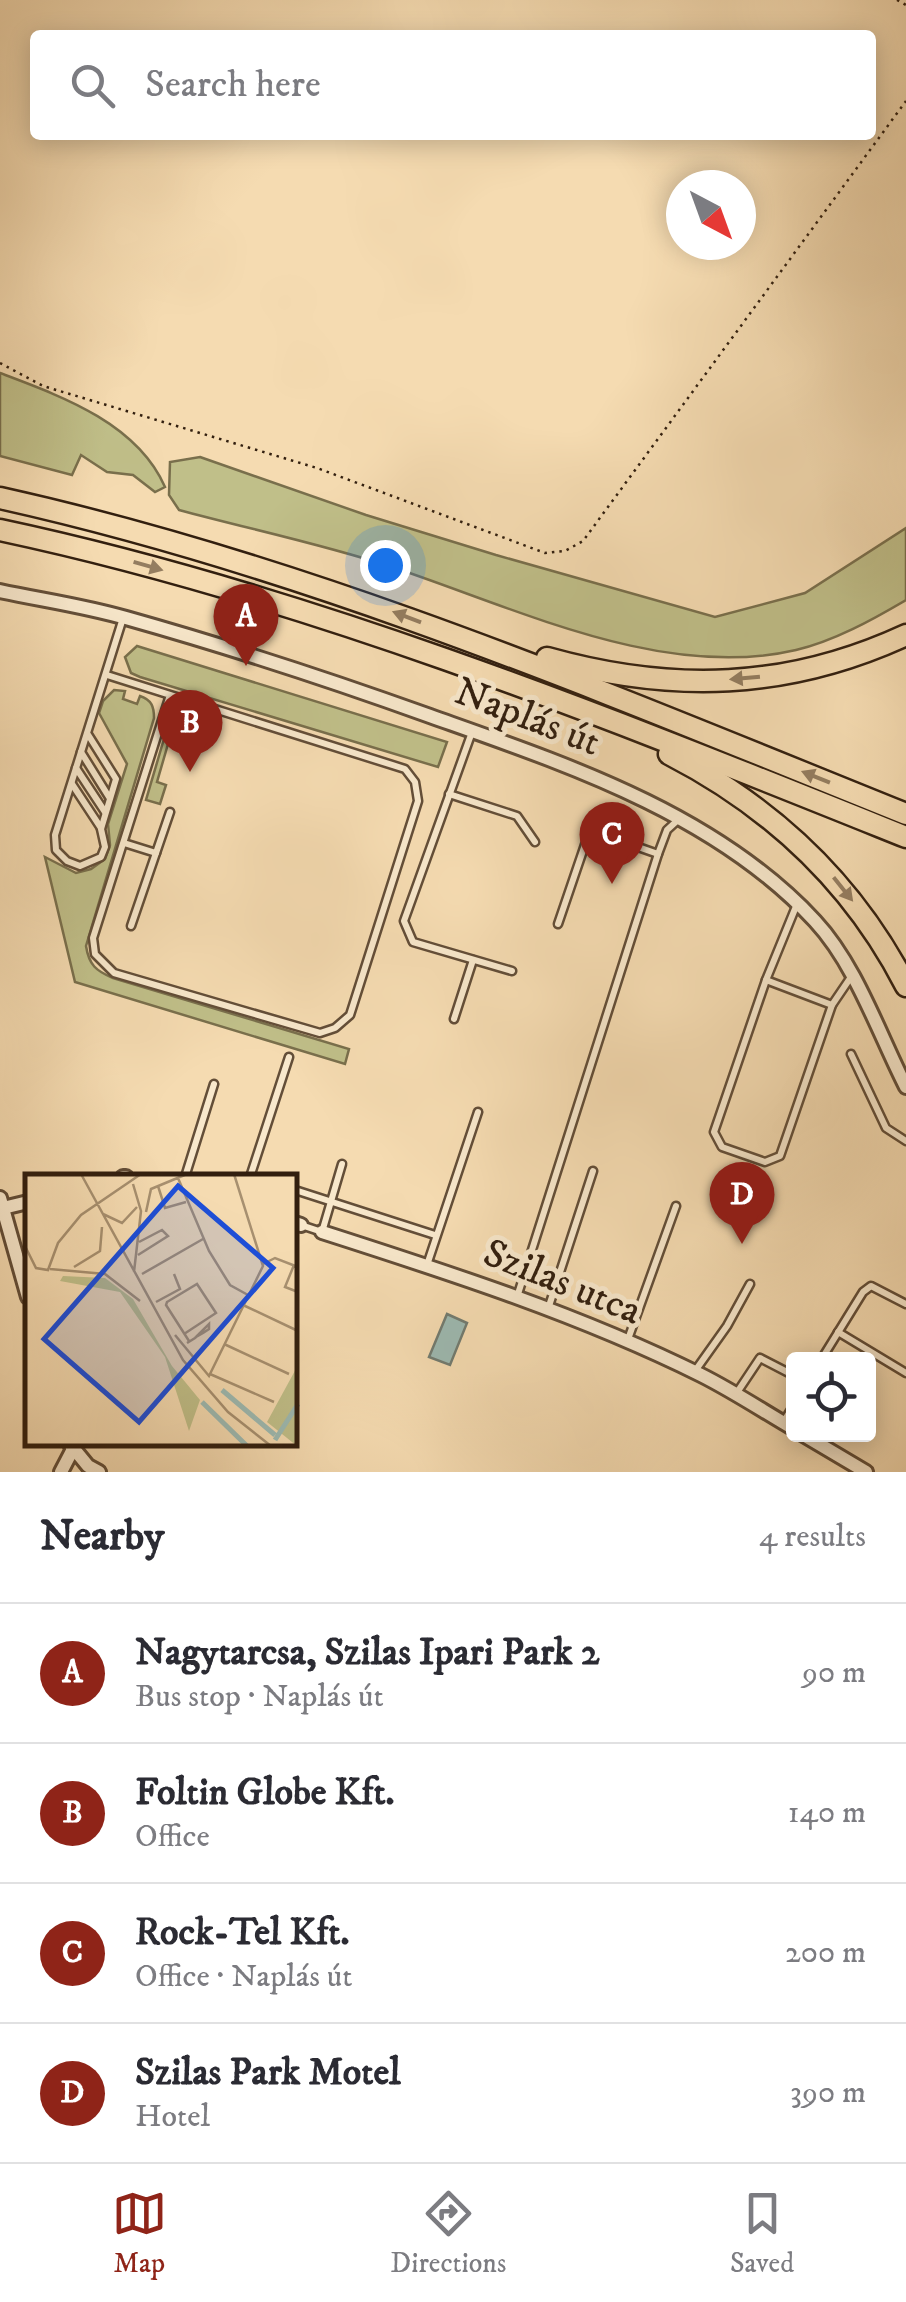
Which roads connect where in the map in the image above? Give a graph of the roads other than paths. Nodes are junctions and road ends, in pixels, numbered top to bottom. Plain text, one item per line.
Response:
1 (0, 498) edge
2 (0, 530) edge
3 (0, 591) edge
4 (123, 617) junction
5 (906, 636) edge
6 (498, 651) junction
7 (107, 674) junction
8 (170, 695) junction
9 (621, 726) junction
10 (473, 731) junction
11 (87, 733) junction
12 (81, 752) junction
13 (76, 768) junction
14 (72, 784) junction
15 (449, 794) junction
16 (110, 798) junction
17 (170, 812) dead end
18 (106, 813) junction
19 (906, 814) edge
20 (680, 818) junction
21 (101, 830) junction
22 (906, 836) edge
23 (124, 842) junction
24 (535, 842) dead end
25 (156, 853) junction
26 (658, 854) junction
27 (797, 903) junction
28 (558, 924) dead end
29 (131, 926) dead end
30 (473, 960) junction
31 (512, 971) dead end
32 (851, 977) junction
33 (766, 980) junction
34 (906, 986) edge
35 (832, 1004) junction
36 (454, 1018) dead end
37 (851, 1054) dead end
38 (289, 1057) dead end
39 (214, 1084) dead end
40 (906, 1087) edge
41 (478, 1112) dead end
42 (906, 1140) edge
43 (342, 1164) dead end
44 (593, 1172) dead end
45 (187, 1174) edge
46 (253, 1174) edge
47 (298, 1191) edge
48 (331, 1201) junction
49 (1, 1203) edge
50 (676, 1206) dead end
51 (298, 1224) edge
52 (322, 1232) junction
53 (435, 1236) junction
54 (427, 1265) junction
55 (750, 1284) dead end
56 (25, 1287) edge
57 (517, 1297) junction
58 (906, 1304) edge
59 (548, 1310) junction
60 (838, 1332) junction
61 (626, 1343) junction
62 (826, 1352) edge
63 (786, 1371) edge
64 (694, 1372) junction
65 (906, 1374) edge
66 (735, 1395) junction
67 (786, 1425) edge
68 (815, 1442) edge
69 (72, 1447) edge
70 (61, 1472) edge
71 (98, 1472) edge
72 (866, 1472) edge

6 -> 1 highway
2 -> 9 highway
3 - 4 street, Naplás út
4 - 7 lane
4 - 10 street, Naplás út
5 -> 6 highway
19 -> 6 highway
7 - 8 lane
7 - 11 lane
8 - 23 lane
8 - 23 lane
9 - 22 highway
9 -> 34 highway
10 - 15 lane
10 - 20 street, Naplás út
11 - 12 lane
11 - 16 lane
12 - 13 lane
12 - 16 lane
13 - 14 lane
13 - 18 lane
14 - 21 lane
14 - 21 lane
15 - 24 lane
15 - 30 lane
16 - 18 lane
17 - 25 lane
18 - 21 lane
20 - 26 lane
20 - 27 street, Naplás út
23 - 25 lane
25 - 29 lane
26 - 28 lane
26 - 57 lane
27 - 32 street, Naplás út
27 - 33 lane
30 - 31 lane
30 - 36 lane
32 - 35 lane
32 - 40 street, Naplás út
33 - 35 lane
33 - 35 lane
37 - 42 lane
38 - 46 lane
39 - 45 lane
41 - 53 lane
43 - 48 lane
44 - 59 lane
47 - 48 lane
48 - 52 lane
48 - 53 lane
49 - 56 street
50 - 61 lane
51 - 52 lane, Szilas utca
52 - 54 street, Szilas utca
53 - 54 lane
54 - 57 street, Szilas utca
55 - 64 lane
57 - 59 street, Szilas utca
58 - 60 lane
59 - 61 street, Szilas utca
60 - 62 lane
60 - 65 lane
61 - 64 street, Szilas utca
63 - 66 lane
64 - 66 street, Szilas utca
66 - 67 street, Szilas utca
68 - 72 street
69 - 70 street
69 - 71 street

